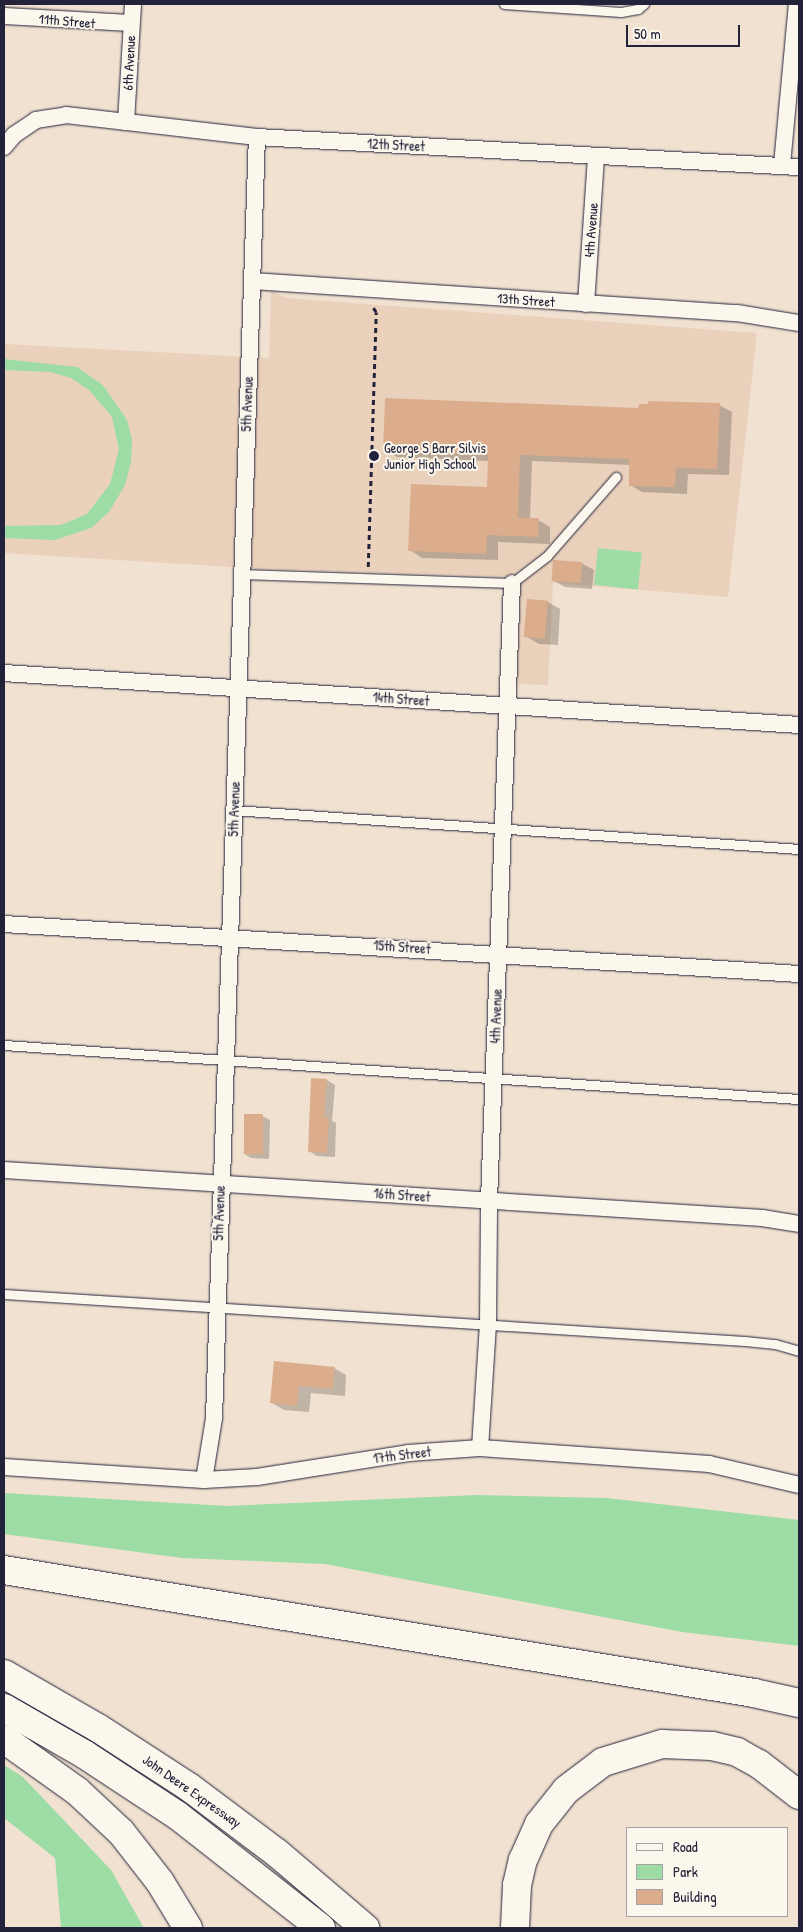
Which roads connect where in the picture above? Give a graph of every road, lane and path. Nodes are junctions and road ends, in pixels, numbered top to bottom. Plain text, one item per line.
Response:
1 (133, 4) edge
2 (504, 4) edge
3 (644, 4) edge
4 (797, 4) edge
5 (4, 16) edge
6 (130, 23) junction
7 (126, 122) junction
8 (257, 137) junction
9 (4, 147) edge
10 (596, 157) junction
11 (782, 165) junction
12 (799, 167) edge
13 (252, 281) junction
14 (368, 302) dead end
15 (586, 304) junction
16 (799, 323) edge
17 (616, 477) dead end
18 (242, 574) junction
19 (368, 578) junction
20 (512, 583) junction
21 (4, 673) edge
22 (238, 688) junction
23 (505, 706) junction
24 (799, 725) edge
25 (233, 810) junction
26 (503, 829) junction
27 (799, 849) edge
28 (4, 924) edge
29 (230, 936) junction
30 (498, 953) junction
31 (799, 974) edge
32 (4, 1045) edge
33 (225, 1059) junction
34 (494, 1078) junction
35 (799, 1099) edge
36 (4, 1170) edge
37 (220, 1184) junction
38 (489, 1201) junction
39 (799, 1224) edge
40 (4, 1294) edge
41 (216, 1307) junction
42 (488, 1324) junction
43 (799, 1351) edge
44 (480, 1448) junction
45 (4, 1467) edge
46 (204, 1480) junction
47 (799, 1485) edge
48 (4, 1570) edge
49 (4, 1674) edge
50 (799, 1703) edge
51 (4, 1708) edge
52 (4, 1739) edge
53 (799, 1795) edge
54 (188, 1928) edge
55 (321, 1928) edge
56 (365, 1928) edge
57 (515, 1928) edge

1 - 6 street, 6th Avenue
2 - 3 lane
4 - 11 street
5 - 6 street, 11th Street
6 - 7 street, 6th Avenue
7 - 8 street, 12th Street
7 - 9 street, 12th Street
8 - 10 street, 12th Street
8 - 13 street, 5th Avenue
10 - 11 street, 12th Street
10 - 15 street, 4th Avenue
11 - 12 street, 12th Street
13 - 15 street, 13th Street
13 - 18 street, 5th Avenue
14 - 19 path
15 - 16 street, 13th Street
17 - 20 lane
18 - 19 lane
18 - 22 street, 5th Avenue
19 - 20 lane
20 - 23 street, 4th Avenue
21 - 22 street, 14th Street
22 - 23 street, 14th Street
22 - 25 street, 5th Avenue
23 - 24 street, 14th Street
23 - 26 street, 4th Avenue
25 - 26 lane
25 - 29 street, 5th Avenue
26 - 27 lane
26 - 30 street, 4th Avenue
28 - 29 street, 15th Street
29 - 30 street, 15th Street
29 - 33 street, 5th Avenue
30 - 31 street, 15th Street
30 - 34 street, 4th Avenue
32 - 33 lane
33 - 34 lane
33 - 37 street, 5th Avenue
34 - 35 lane
34 - 38 street, 4th Avenue
36 - 37 street, 16th Street
37 - 38 street, 16th Street
37 - 41 street, 5th Avenue
38 - 39 street, 16th Street
38 - 42 street, 4th Avenue
40 - 41 lane
41 - 42 lane
41 - 46 street, 5th Avenue
42 - 43 lane
42 - 44 street, 4th Avenue
44 - 46 street, 17th Street
44 - 47 street, 17th Street
45 - 46 street, 17th Street
48 - 50 highway
49 - 56 highway, John Deere Expressway
51 - 55 highway, John Deere Expressway
52 - 54 highway
53 - 57 highway

